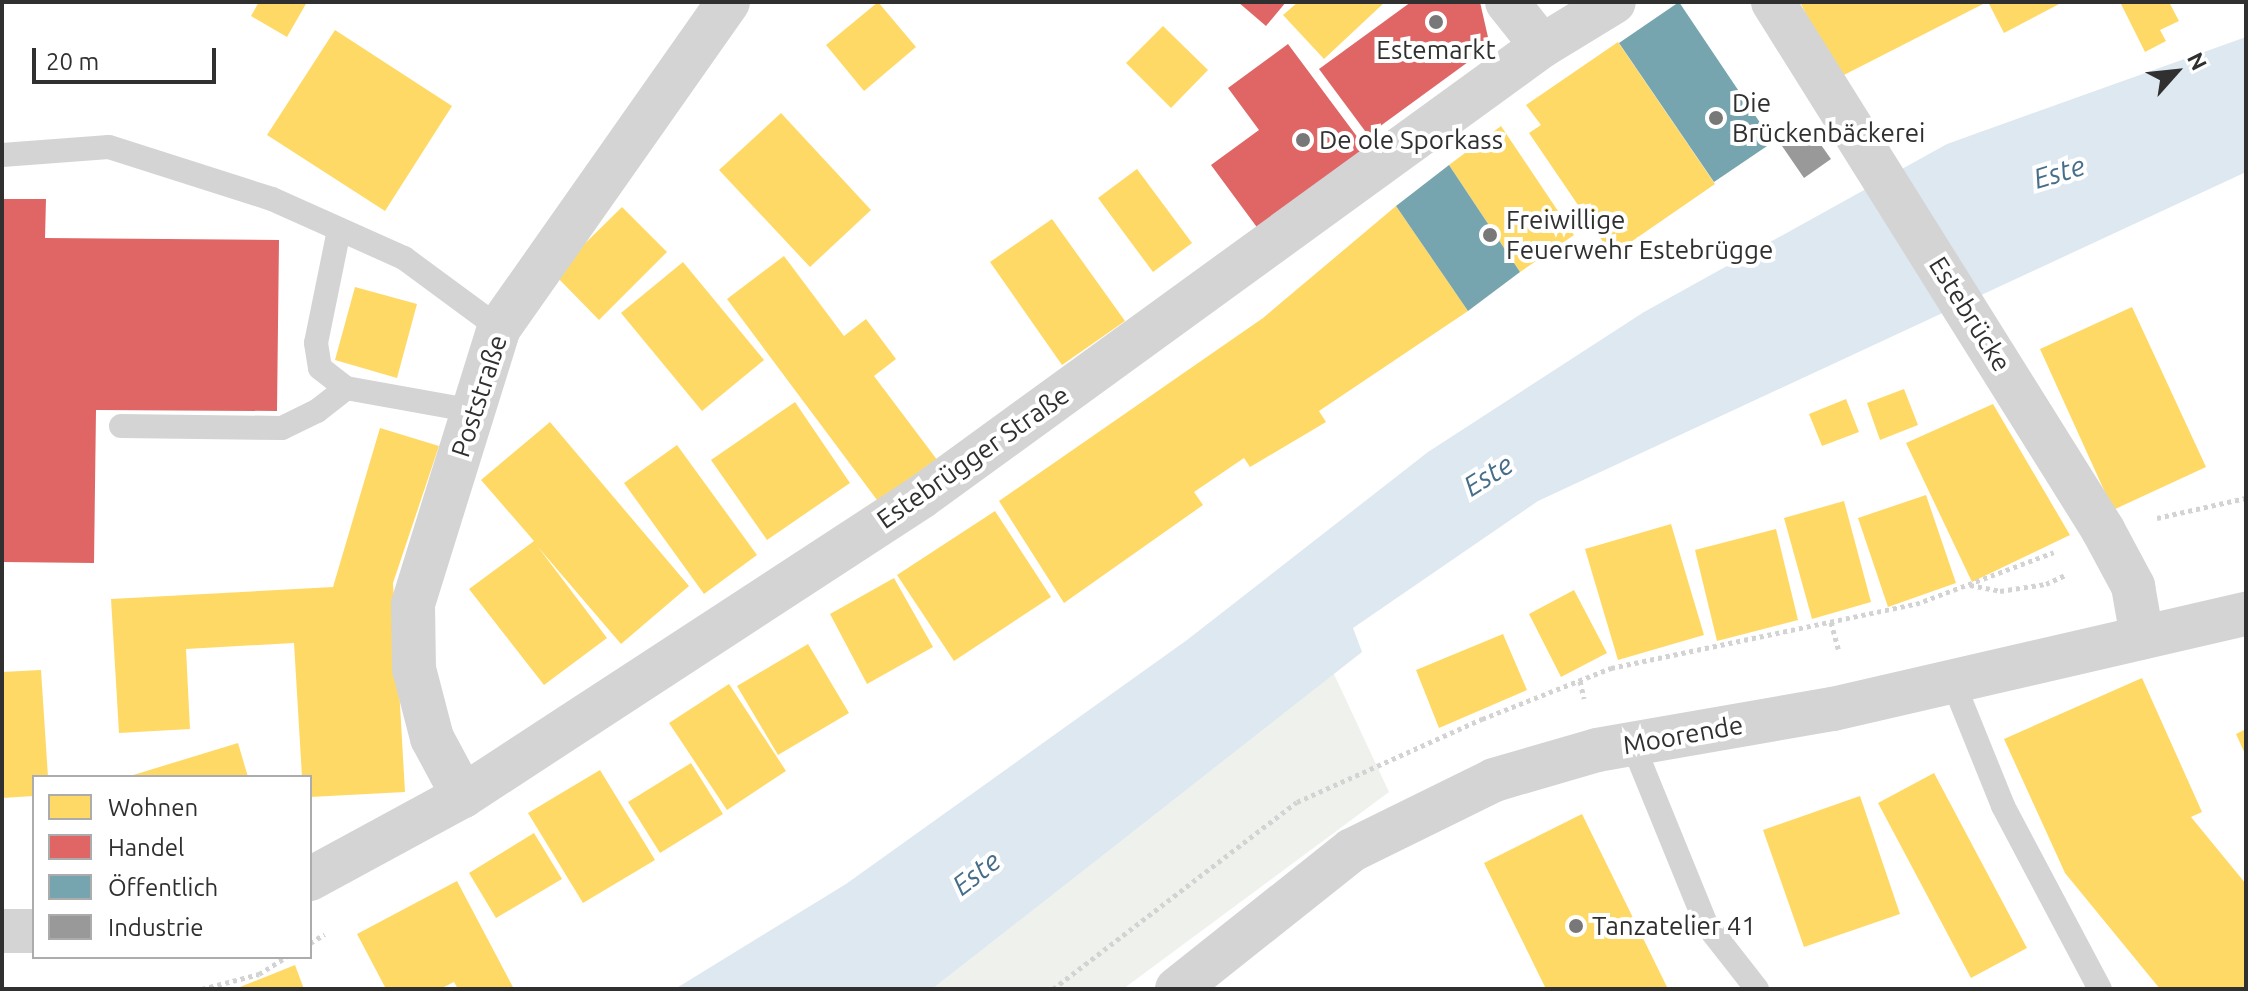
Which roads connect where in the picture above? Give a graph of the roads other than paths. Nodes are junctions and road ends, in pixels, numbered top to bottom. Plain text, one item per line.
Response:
1 (728, 2) edge
2 (1507, 2) edge
3 (1614, 2) edge
4 (1773, 2) edge
5 (1542, 46) junction
6 (2, 155) edge
7 (339, 230) junction
8 (499, 328) junction
9 (346, 388) junction
10 (474, 411) junction
11 (121, 426) dead end
12 (2246, 614) edge
13 (2142, 637) junction
14 (1953, 682) junction
15 (1633, 745) junction
16 (463, 796) junction
17 (312, 878) edge
18 (2, 931) edge
19 (32, 931) edge
20 (1177, 989) edge
21 (1757, 989) edge
22 (2100, 989) edge

1 - 8 street, Poststraße
2 - 5 street
3 - 5 street, Estebrügger Straße
4 - 13 street, Estebrücke
5 - 16 street, Estebrügger Straße
6 - 7 lane
7 - 8 lane
7 - 9 lane
8 - 10 street, Poststraße
9 - 10 lane
9 - 11 lane
10 - 16 street, Poststraße
12 - 13 street, Moorende
13 - 14 street, Moorende
14 - 15 street, Moorende
14 - 22 lane
15 - 20 street, Moorende
15 - 21 lane
16 - 17 street, Estebrügger Straße
18 - 19 street

